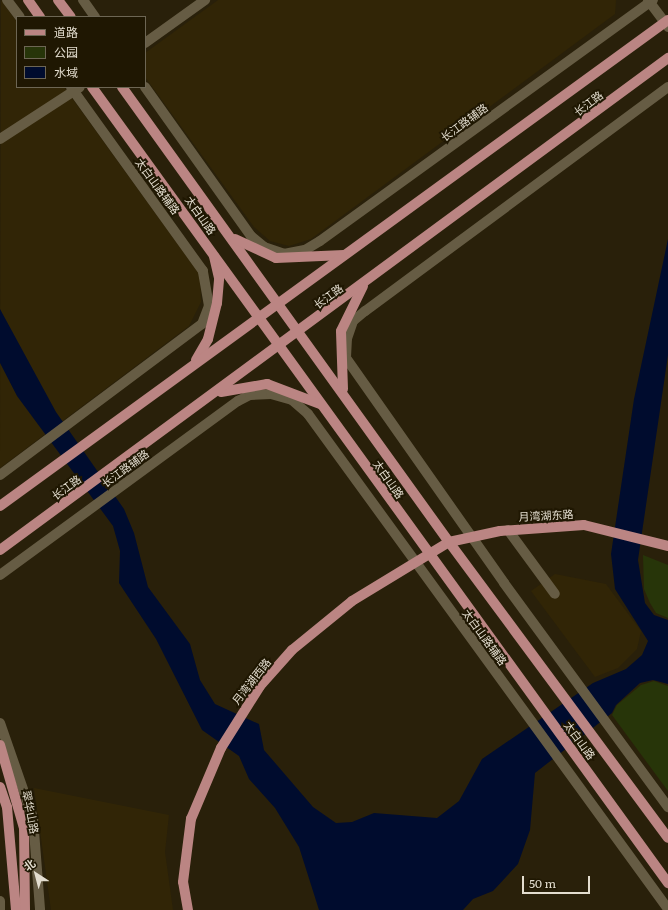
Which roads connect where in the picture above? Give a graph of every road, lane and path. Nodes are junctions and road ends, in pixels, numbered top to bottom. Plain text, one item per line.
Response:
1 (7, 0) edge
2 (28, 0) edge
3 (58, 0) edge
4 (83, 0) edge
5 (205, 0) edge
6 (650, 1) edge
7 (19, 16) edge
8 (39, 16) edge
9 (69, 16) edge
10 (94, 16) edge
11 (667, 23) edge
12 (146, 42) edge
13 (668, 58) edge
14 (668, 87) edge
15 (75, 88) edge
16 (93, 88) edge
17 (123, 88) edge
18 (146, 88) edge
19 (0, 139) edge
20 (231, 237) junction
21 (212, 251) junction
22 (344, 255) junction
23 (364, 285) junction
24 (279, 302) junction
25 (258, 316) junction
26 (300, 331) junction
27 (280, 346) junction
28 (194, 363) junction
29 (343, 391) junction
30 (215, 393) junction
31 (271, 394) joint
32 (322, 405) junction
33 (0, 475) edge
34 (0, 506) edge
35 (508, 530) junction
36 (471, 536) junction
37 (449, 542) junction
38 (668, 546) edge
39 (0, 550) edge
40 (427, 553) junction
41 (415, 560) junction
42 (0, 574) edge
43 (555, 594) dead end
44 (0, 723) edge
45 (0, 745) edge
46 (0, 787) edge
47 (668, 807) edge
48 (668, 838) edge
49 (668, 883) edge
50 (0, 901) edge
51 (668, 909) edge
52 (0, 910) edge
53 (16, 910) edge
54 (25, 910) edge
55 (40, 910) edge
56 (188, 910) edge

1 - 7 street
2 - 8 main road
3 - 9 main road
4 - 10 street
5 - 12 street
6 - 11 street
6 - 18 street, 长江路辅路
11 - 22 main road, 长江路
13 - 23 main road, 长江路
14 - 36 street
15 - 19 street
15 - 33 street, 太白山路辅路
16 - 21 main road, 太白山路
17 - 20 main road, 太白山路
20 - 22 main road
20 - 24 main road, 太白山路
21 - 25 main road, 太白山路
21 - 28 main road
22 - 24 main road, 长江路
23 - 26 main road, 长江路
23 - 29 main road
24 - 25 main road, 长江路
24 - 26 main road, 太白山路
25 - 27 main road, 太白山路
25 - 28 main road, 长江路
26 - 27 main road, 长江路
26 - 29 main road, 太白山路
27 - 30 main road, 长江路
27 - 32 main road, 太白山路
28 - 34 main road, 长江路
29 - 37 main road, 太白山路
30 - 32 main road
30 - 39 main road, 长江路
31 - 41 street, 太白山路辅路
31 - 42 street, 长江路辅路
32 - 40 main road, 太白山路
35 - 36 main road, 月湾湖东路
35 - 38 main road, 月湾湖东路
35 - 43 street
36 - 37 main road, 月湾湖东路
36 - 47 street
37 - 40 main road, 月湾湖西路
37 - 48 main road, 太白山路
40 - 41 main road, 月湾湖西路
40 - 49 main road, 太白山路
41 - 51 street, 太白山路辅路
41 - 56 main road, 月湾湖西路
44 - 55 street
45 - 54 main road, 翠华山路
46 - 53 main road, 翠华山路
50 - 52 street

